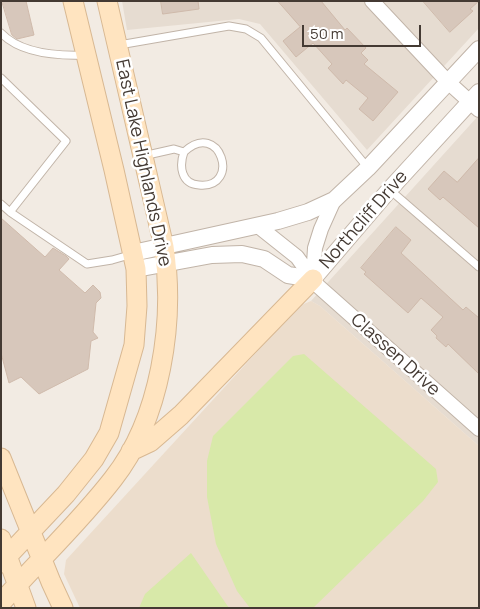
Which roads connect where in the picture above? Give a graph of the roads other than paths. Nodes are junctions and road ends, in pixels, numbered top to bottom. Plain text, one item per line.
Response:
1 (73, 1) edge
2 (107, 1) edge
3 (372, 1) edge
4 (1, 33) edge
5 (118, 45) junction
6 (479, 49) edge
7 (85, 55) junction
8 (1, 78) edge
9 (448, 82) junction
10 (476, 101) edge
11 (184, 152) junction
12 (143, 156) junction
13 (368, 168) junction
14 (390, 189) junction
15 (334, 200) junction
16 (1, 204) edge
17 (10, 212) junction
18 (258, 226) junction
19 (165, 256) junction
20 (134, 261) junction
21 (479, 268) edge
22 (312, 279) junction
23 (479, 429) edge
24 (131, 451) junction
25 (1, 458) edge
26 (31, 531) junction
27 (3, 553) edge
28 (41, 558) junction
29 (17, 584) junction
30 (1, 602) edge
31 (26, 608) edge
32 (63, 608) edge

1 - 7 main road, East Lake Highlands Drive
2 - 5 main road, East Lake Highlands Drive
3 - 9 street
4 - 7 lane
5 - 12 main road, East Lake Highlands Drive
5 - 13 lane
6 - 9 street, Northcliff Drive
7 - 20 main road, East Lake Highlands Drive
8 - 17 lane
9 - 10 street
9 - 13 street, Northcliff Drive
10 - 14 street, Northcliff Drive
11 - 11 lane
11 - 12 lane
12 - 19 main road, East Lake Highlands Drive
13 - 15 street, Northcliff Drive
14 - 21 lane
14 - 22 street, Northcliff Drive
15 - 18 street, Northcliff Drive
15 - 22 street
16 - 17 lane
17 - 20 lane
18 - 19 street, Northcliff Drive
18 - 22 street, Classen Drive
19 - 20 street, Northcliff Drive
19 - 22 street, Northcliff Drive
19 - 24 main road, East Lake Highlands Drive
20 - 26 main road, East Lake Highlands Drive
22 - 23 street, Classen Drive
22 - 24 main road
24 - 28 main road, East Lake Highlands Drive
25 - 26 main road
26 - 27 main road, East Lake Highlands Drive
26 - 28 main road
27 - 29 main road
28 - 29 main road, East Lake Highlands Drive
28 - 32 main road
29 - 30 main road, East Lake Highlands Drive
29 - 31 main road

